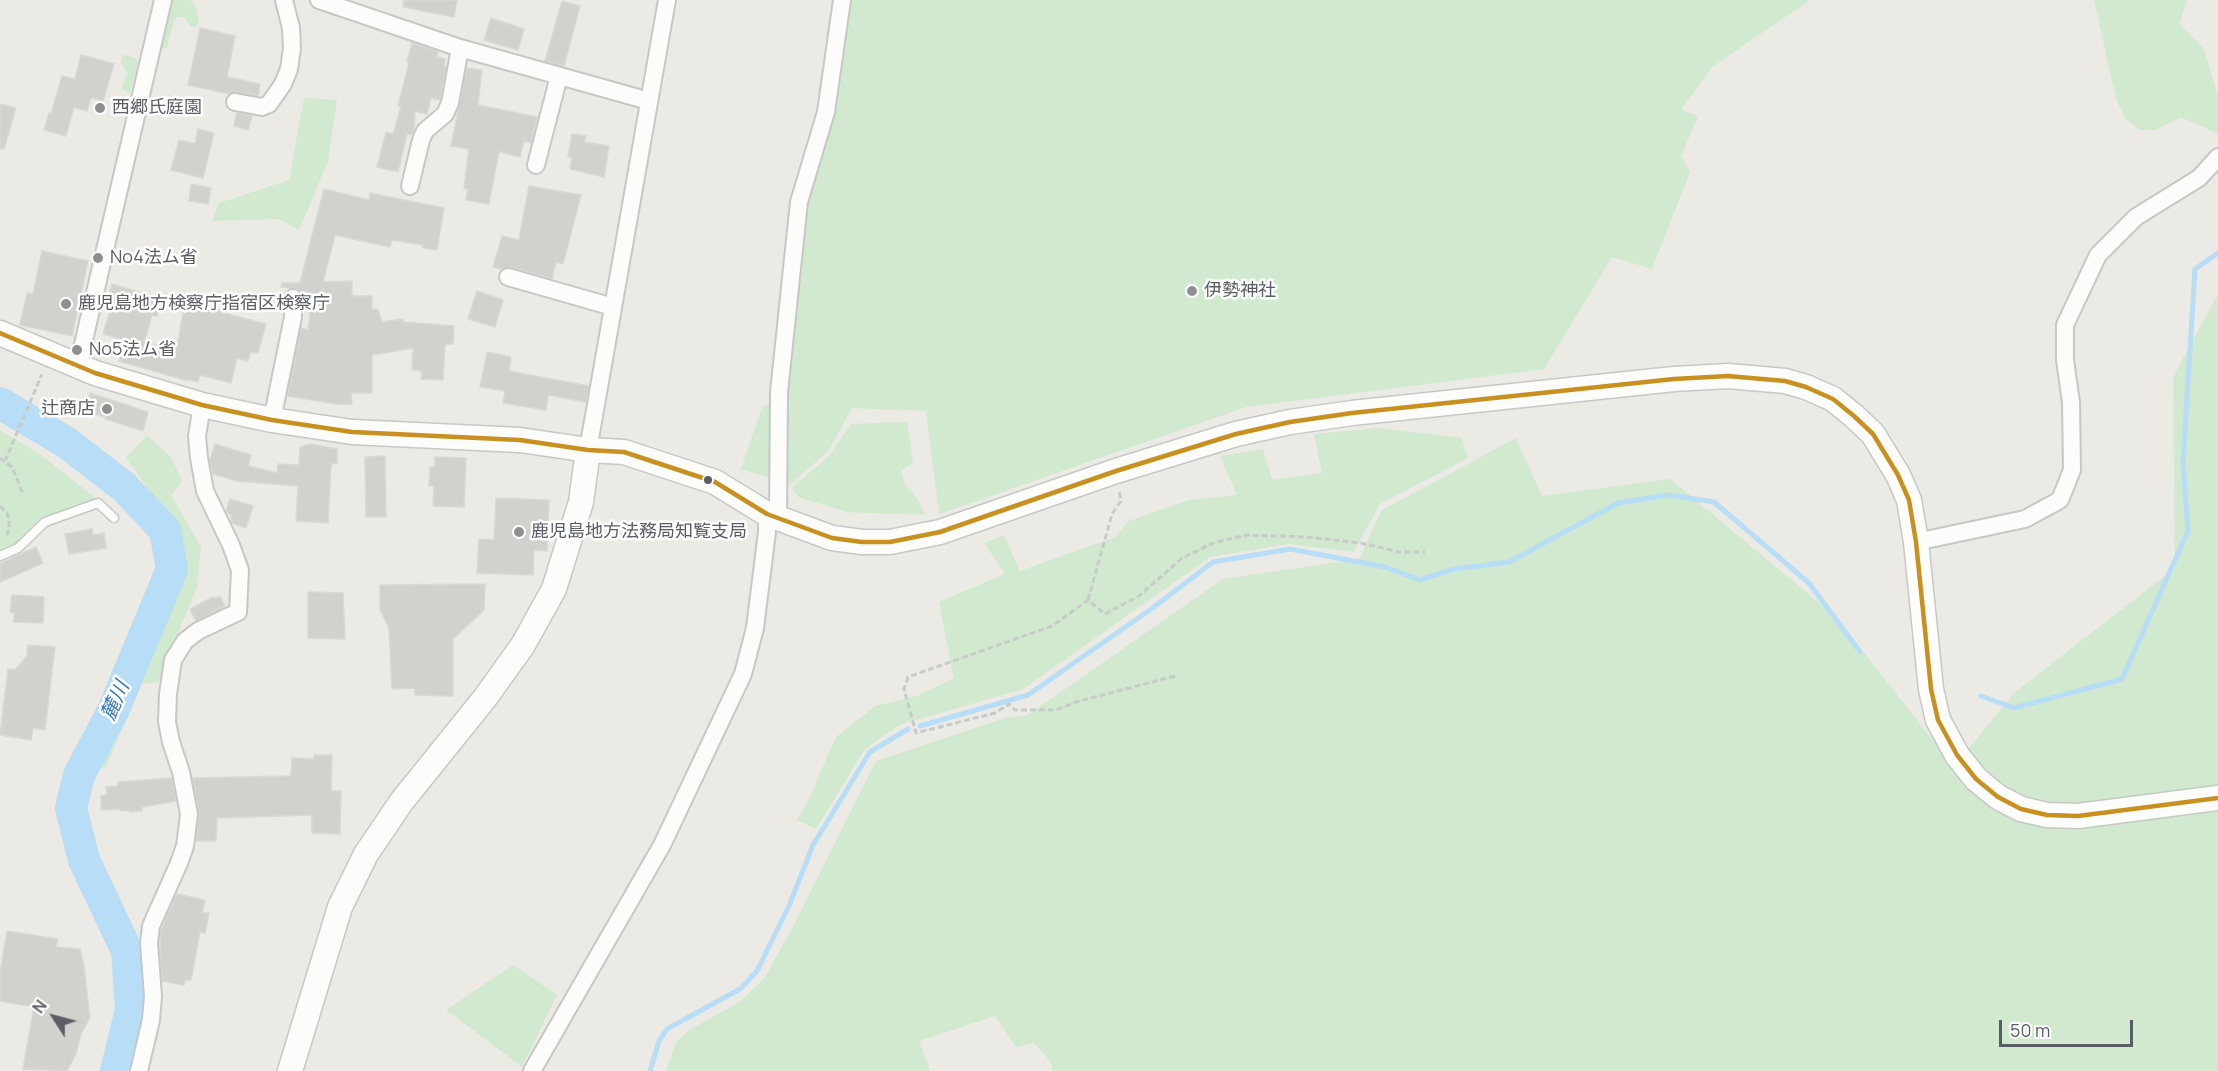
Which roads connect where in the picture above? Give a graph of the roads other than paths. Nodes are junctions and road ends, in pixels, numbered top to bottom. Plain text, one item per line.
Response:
1 (163, 0) edge
2 (284, 0) edge
3 (319, 0) edge
4 (667, 0) edge
5 (842, 0) edge
6 (460, 48) junction
7 (559, 76) junction
8 (649, 100) junction
9 (235, 102) dead end
10 (2218, 157) edge
11 (536, 165) dead end
12 (410, 186) dead end
13 (507, 277) dead end
14 (293, 298) dead end
15 (613, 307) junction
16 (0, 333) edge
17 (78, 366) junction
18 (202, 405) junction
19 (272, 420) junction
20 (588, 450) junction
21 (773, 516) junction
22 (114, 518) dead end
23 (1916, 542) junction
24 (0, 556) edge
25 (2218, 798) edge
26 (139, 1071) edge
27 (290, 1071) edge
28 (532, 1071) edge

1 - 17 street
2 - 9 street
3 - 6 street
4 - 8 street
5 - 21 street
6 - 7 street
6 - 12 street
7 - 8 street
7 - 11 street
8 - 15 street
10 - 23 street
13 - 15 street
14 - 19 street
15 - 20 street
16 - 17 main road
17 - 18 main road
18 - 19 main road
18 - 26 street
19 - 20 main road
20 - 21 main road
20 - 27 main road
21 - 23 main road
21 - 28 street
22 - 24 lane
23 - 25 main road

